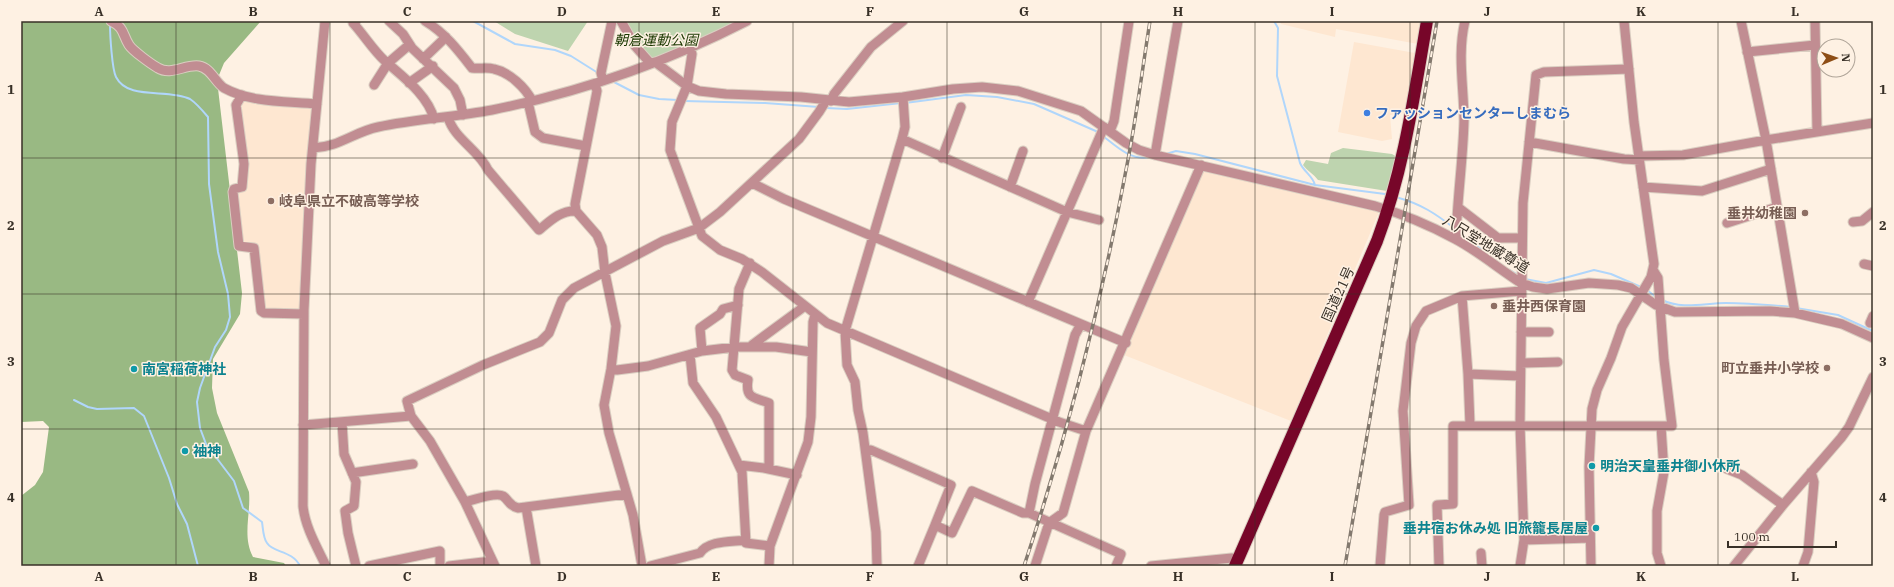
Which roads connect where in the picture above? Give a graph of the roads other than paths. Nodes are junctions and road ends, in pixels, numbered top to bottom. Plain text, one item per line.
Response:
1 (112, 21) edge
2 (325, 21) edge
3 (356, 21) edge
4 (389, 21) edge
5 (425, 21) edge
6 (612, 21) edge
7 (621, 21) edge
8 (746, 21) edge
9 (903, 21) edge
10 (1128, 21) edge
11 (1178, 21) edge
12 (1427, 21) edge
13 (1465, 21) edge
14 (1624, 21) edge
15 (1741, 21) edge
16 (1814, 21) edge
17 (446, 37) junction
18 (409, 45) junction
19 (1815, 45) junction
20 (690, 48) junction
21 (1747, 52) junction
22 (424, 59) junction
23 (388, 63) junction
24 (653, 63) junction
25 (433, 66) junction
26 (1629, 69) junction
27 (599, 82) junction
28 (409, 83) junction
29 (374, 85) dead end
30 (687, 86) junction
31 (242, 95) junction
32 (903, 101) junction
33 (530, 102) junction
34 (317, 104) junction
35 (824, 104) junction
36 (961, 107) dead end
37 (462, 115) junction
38 (448, 117) junction
39 (434, 119) junction
40 (1873, 123) edge
41 (1107, 129) junction
42 (1817, 131) junction
43 (902, 139) junction
44 (1766, 140) junction
45 (1529, 142) junction
46 (586, 146) junction
47 (313, 148) junction
48 (1023, 151) dead end
49 (1154, 155) junction
50 (942, 158) junction
51 (1640, 158) junction
52 (1201, 165) junction
53 (1771, 169) junction
54 (752, 183) junction
55 (1010, 187) junction
56 (1643, 187) junction
57 (1777, 207) junction
58 (1458, 208) junction
59 (1389, 210) junction
60 (576, 211) junction
61 (1067, 212) junction
62 (1873, 212) edge
63 (1099, 220) dead end
64 (1854, 222) dead end
65 (1727, 223) dead end
66 (699, 228) junction
67 (872, 236) junction
68 (1522, 238) junction
69 (1456, 239) junction
70 (750, 263) junction
71 (1653, 270) junction
72 (605, 273) junction
73 (1521, 281) junction
74 (1641, 293) junction
75 (1462, 296) junction
76 (1028, 302) junction
77 (738, 305) junction
78 (805, 306) junction
79 (1661, 307) junction
80 (1795, 313) junction
81 (304, 314) junction
82 (815, 315) junction
83 (1081, 324) junction
84 (845, 331) junction
85 (1521, 332) junction
86 (1549, 332) dead end
87 (1873, 338) edge
88 (1126, 343) junction
89 (752, 345) junction
90 (735, 347) junction
91 (702, 351) junction
92 (812, 352) junction
93 (690, 355) junction
94 (1558, 362) dead end
95 (1521, 363) junction
96 (612, 369) junction
97 (1468, 374) junction
98 (1520, 376) junction
99 (1873, 377) edge
100 (411, 416) junction
101 (1052, 419) junction
102 (342, 422) junction
103 (303, 425) junction
104 (1470, 425) junction
105 (1520, 425) junction
106 (1661, 426) junction
107 (1591, 427) junction
108 (1086, 431) junction
109 (866, 450) junction
110 (413, 464) dead end
111 (739, 465) junction
112 (769, 469) junction
113 (1727, 469) dead end
114 (1811, 472) junction
115 (352, 473) junction
116 (797, 476) junction
117 (627, 494) junction
118 (465, 502) junction
119 (1783, 505) junction
120 (526, 507) junction
121 (1029, 513) junction
122 (1049, 523) junction
123 (935, 525) junction
124 (1590, 538) junction
125 (746, 540) junction
126 (1524, 540) junction
127 (770, 546) junction
128 (1481, 552) dead end
129 (494, 563) edge
130 (1237, 563) edge
131 (326, 566) edge
132 (356, 566) edge
133 (369, 566) edge
134 (440, 566) edge
135 (449, 566) edge
136 (536, 566) edge
137 (642, 566) edge
138 (650, 566) edge
139 (768, 566) edge
140 (877, 566) edge
141 (918, 566) edge
142 (1035, 566) edge
143 (1116, 566) edge
144 (1152, 566) edge
145 (1380, 566) edge
146 (1439, 566) edge
147 (1482, 566) edge
148 (1520, 566) edge
149 (1591, 566) edge
150 (1661, 566) edge
151 (1734, 566) edge
152 (1803, 566) edge

1 - 31 street
2 - 34 street
3 - 23 street
4 - 18 street
5 - 17 street
6 - 27 street
7 - 24 street, 八尺堂地蔵尊道
8 - 20 street
9 - 35 street
10 - 41 street
11 - 49 street
12 - 59 highway, 国道21号
13 - 58 street
14 - 26 street
15 - 21 street
16 - 19 street
17 - 22 street
17 - 33 street
18 - 22 street
18 - 23 street
19 - 21 street
19 - 42 street
20 - 24 street
20 - 30 street
21 - 44 street
22 - 25 street
23 - 28 street
23 - 29 street
24 - 27 street
24 - 30 street, 八尺堂地蔵尊道
25 - 28 street
25 - 37 street
26 - 45 street
26 - 51 street
27 - 33 street
27 - 46 street
28 - 39 street
30 - 35 street, 八尺堂地蔵尊道
30 - 66 street
31 - 34 street
31 - 81 street
32 - 35 street, 八尺堂地蔵尊道
32 - 41 street, 八尺堂地蔵尊道
32 - 43 street
33 - 37 street
33 - 46 street
34 - 47 street
35 - 54 street
36 - 50 street
37 - 38 street
38 - 39 street
38 - 60 street
39 - 47 street
40 - 42 street
41 - 49 street, 八尺堂地蔵尊道
41 - 61 street
42 - 44 street
43 - 50 street
43 - 67 street
44 - 51 street
44 - 53 street
45 - 51 street
45 - 68 street
46 - 60 street
47 - 81 street
48 - 55 street
49 - 52 street, 八尺堂地蔵尊道
50 - 55 street
51 - 56 street
52 - 59 street, 八尺堂地蔵尊道
52 - 88 street
53 - 56 street
53 - 57 street
54 - 66 street
54 - 67 street
55 - 61 street
56 - 71 street
57 - 65 street
57 - 80 street
58 - 68 street
58 - 69 street
59 - 69 street, 八尺堂地蔵尊道
59 - 130 highway, 国道21号
60 - 72 street
61 - 63 street
61 - 76 street
62 - 64 street
66 - 70 street
66 - 72 street
67 - 76 street
67 - 84 street
68 - 73 street
69 - 73 street, 八尺堂地蔵尊道
70 - 77 street
70 - 78 street
71 - 74 street
71 - 79 street
72 - 96 street
72 - 100 street
73 - 74 street, 八尺堂地蔵尊道
73 - 75 street
73 - 85 street
74 - 79 street, 八尺堂地蔵尊道
74 - 107 street
75 - 97 street
75 - 145 street
76 - 83 street
77 - 90 street
77 - 91 street
78 - 82 street
78 - 89 street
79 - 80 street, 八尺堂地蔵尊道
79 - 106 street
80 - 87 street, 八尺堂地蔵尊道
81 - 103 street
82 - 84 street
82 - 92 street
83 - 88 street
83 - 101 street
84 - 101 street
84 - 109 street
85 - 86 street
85 - 95 street
88 - 108 street
89 - 90 street
89 - 92 street
90 - 91 street
90 - 112 street
91 - 93 street
92 - 116 street
93 - 96 street
93 - 111 street
94 - 95 street
95 - 98 street
96 - 117 street
97 - 98 street
97 - 104 street
98 - 105 street
99 - 114 street
100 - 102 street
100 - 118 street
101 - 108 street
101 - 121 street
102 - 103 street
102 - 115 street
103 - 131 street
104 - 105 street
104 - 146 street
105 - 107 street
105 - 126 street
106 - 107 street
106 - 150 street
107 - 124 street
108 - 122 street
109 - 123 street
109 - 140 street
110 - 115 street
111 - 112 street
111 - 125 street
112 - 116 street
113 - 119 street
114 - 119 street
114 - 152 street
115 - 132 street
116 - 127 street
117 - 120 street
117 - 137 street
118 - 120 street
118 - 129 street
119 - 151 street
120 - 136 street
121 - 122 street
121 - 123 street
122 - 142 street
122 - 143 street
123 - 141 street
124 - 126 street
124 - 149 street
125 - 127 street
125 - 138 street
126 - 148 street
127 - 139 street
128 - 147 street
129 - 135 street
130 - 144 street
133 - 134 street

